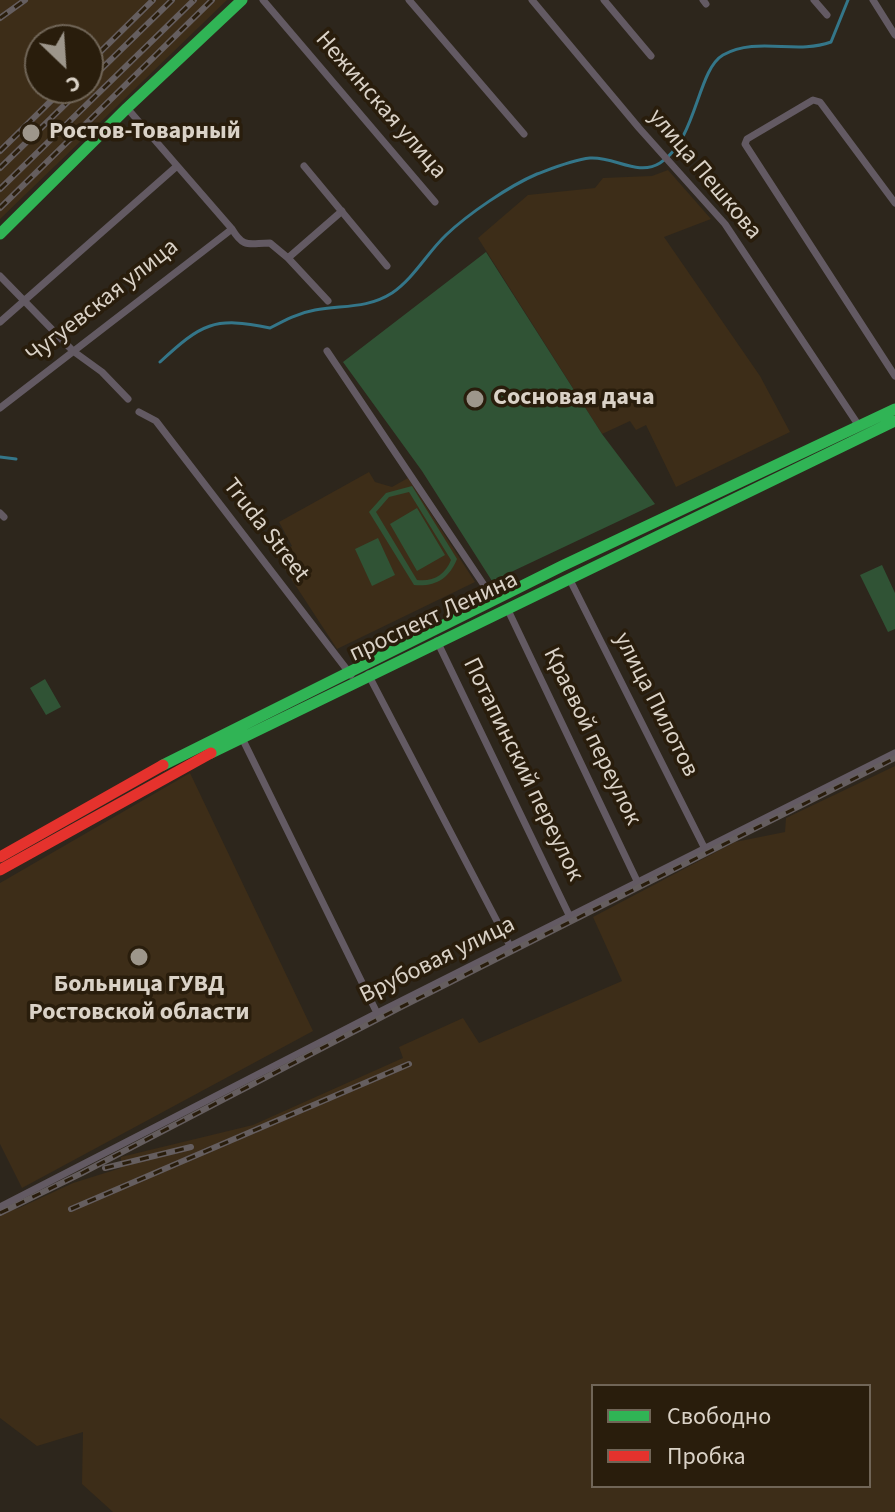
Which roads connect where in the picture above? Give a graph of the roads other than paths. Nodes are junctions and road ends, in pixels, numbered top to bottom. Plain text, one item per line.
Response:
1 (242, 0) edge
2 (263, 0) edge
3 (409, 0) edge
4 (532, 0) edge
5 (604, 0) edge
6 (814, 0) edge
7 (873, 0) edge
8 (827, 15) dead end
9 (895, 35) edge
10 (651, 56) dead end
11 (127, 108) junction
12 (524, 134) dead end
13 (177, 166) junction
14 (304, 166) dead end
15 (895, 181) edge
16 (884, 187) junction
17 (435, 202) dead end
18 (895, 203) edge
19 (342, 211) junction
20 (232, 229) junction
21 (0, 234) edge
22 (288, 258) junction
23 (387, 266) dead end
24 (0, 276) edge
25 (24, 300) junction
26 (328, 301) dead end
27 (0, 322) edge
28 (73, 351) junction
29 (327, 351) dead end
30 (895, 376) edge
31 (128, 399) dead end
32 (0, 408) edge
33 (895, 409) edge
34 (139, 412) dead end
35 (895, 421) edge
36 (859, 426) junction
37 (569, 578) junction
38 (494, 600) junction
39 (507, 608) junction
40 (437, 641) junction
41 (368, 674) junction
42 (352, 675) junction
43 (241, 736) junction
44 (895, 753) edge
45 (705, 849) junction
46 (0, 857) edge
47 (0, 870) edge
48 (638, 883) junction
49 (570, 917) junction
50 (511, 948) junction
51 (377, 1013) junction
52 (0, 1207) edge

1 - 11 main road
2 - 17 street, Нежинская улица
3 - 12 street
4 - 36 street, улица Пешкова
5 - 10 street
6 - 8 street
7 - 9 street
11 - 13 street
11 - 21 main road
13 - 20 street
13 - 25 street
14 - 19 street
15 - 16 street
16 - 18 street
16 - 30 street
19 - 22 street
19 - 23 street
20 - 22 street
20 - 28 street, Чугуевская улица
22 - 26 street
24 - 25 street
25 - 27 street
25 - 28 street
28 - 31 street
28 - 32 street, Чугуевская улица
29 - 38 street
33 - 36 main road, проспект Ленина
34 - 42 street, Truda Street
35 - 37 main road, проспект Ленина
36 - 38 main road, проспект Ленина
37 - 39 main road, проспект Ленина
37 - 45 street, улица Пилотов
38 - 42 main road, проспект Ленина
39 - 40 main road, проспект Ленина
39 - 48 street, Краевой переулок
40 - 41 main road, проспект Ленина
40 - 49 street, Потапинский переулок
41 - 42 main road, проспект Ленина
41 - 50 street
42 - 43 main road, проспект Ленина
42 - 46 main road, проспект Ленина
43 - 47 main road, проспект Ленина
43 - 51 street
44 - 45 street, Врубовая улица
45 - 48 street, Врубовая улица
48 - 49 street, Врубовая улица
49 - 50 street, Врубовая улица
50 - 51 street, Врубовая улица
51 - 52 street, Врубовая улица

